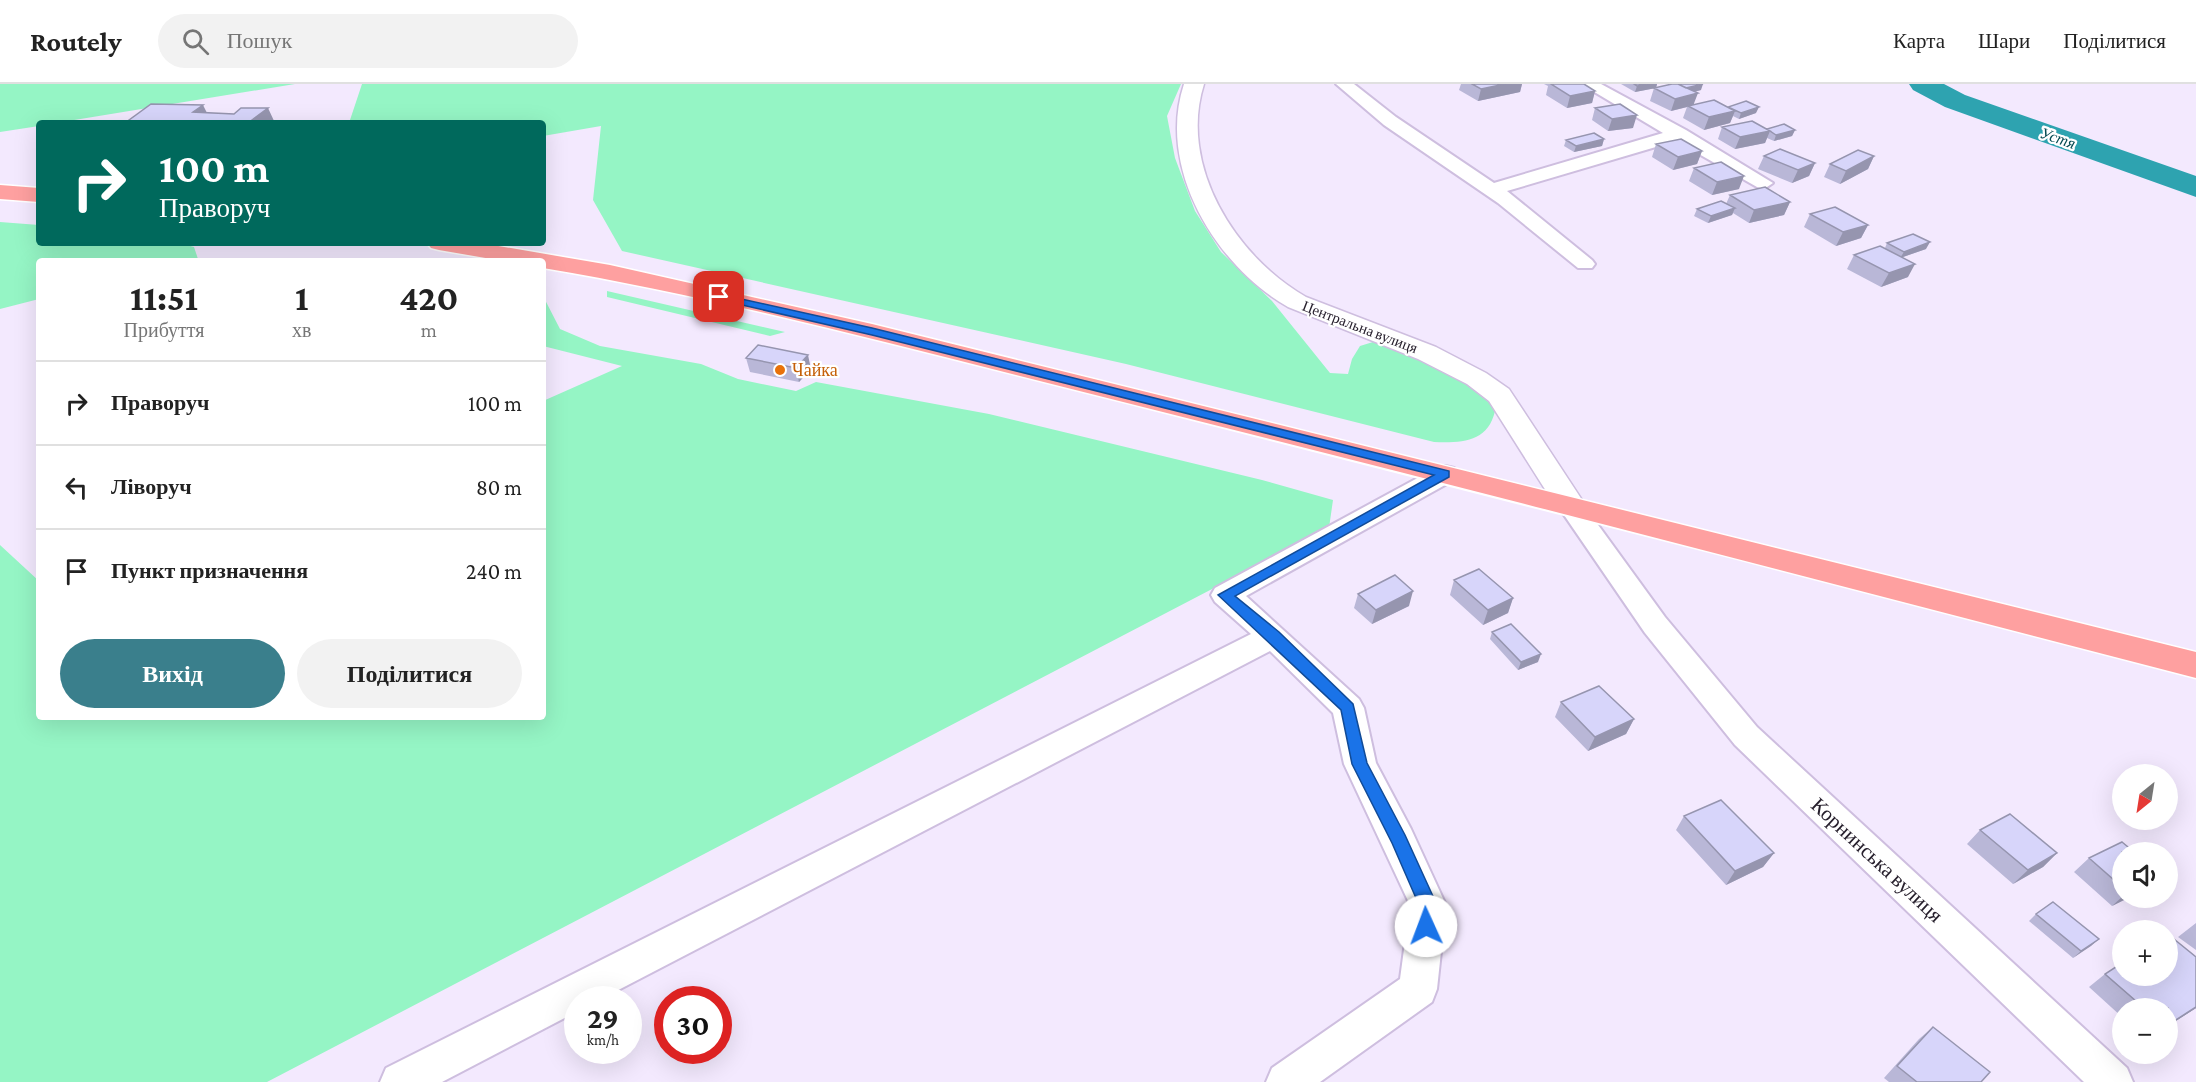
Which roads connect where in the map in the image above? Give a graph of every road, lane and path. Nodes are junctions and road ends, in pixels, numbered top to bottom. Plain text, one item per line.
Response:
1 (1194, 84) edge
2 (1589, 84) edge
3 (1355, 86) edge
4 (1680, 134) junction
5 (1764, 183) dead end
6 (1491, 190) junction
7 (0, 192) edge
8 (36, 195) edge
9 (457, 246) edge
10 (527, 258) edge
11 (546, 261) edge
12 (1585, 264) dead end
13 (1445, 474) junction
14 (1571, 506) junction
15 (1274, 636) junction
16 (2196, 664) edge
17 (400, 1082) edge
18 (1286, 1082) edge
19 (2113, 1082) edge

1 - 14 street, Центральна вулиця
2 - 4 street
3 - 6 street
4 - 5 street
4 - 6 street
6 - 12 street
7 - 8 highway
9 - 10 highway
11 - 13 highway
13 - 14 highway
13 - 15 street
14 - 16 highway
14 - 19 street, Корнинська вулиця
15 - 17 street
15 - 18 street

